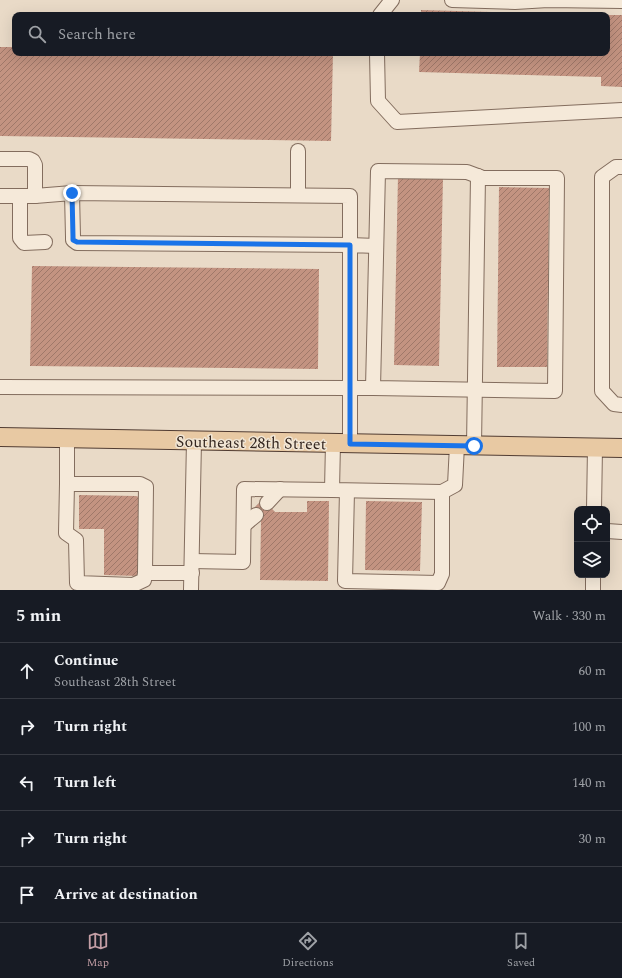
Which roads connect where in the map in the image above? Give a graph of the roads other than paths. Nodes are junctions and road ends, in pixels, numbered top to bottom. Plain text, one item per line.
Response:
1 (392, 0) edge
2 (452, 0) edge
3 (622, 1) edge
4 (382, 12) edge
5 (377, 56) edge
6 (622, 110) edge
7 (298, 151) dead end
8 (0, 159) edge
9 (622, 168) edge
10 (478, 176) junction
11 (72, 193) junction
12 (298, 195) junction
13 (0, 196) edge
14 (20, 196) junction
15 (35, 196) junction
16 (45, 242) dead end
17 (350, 245) junction
18 (376, 246) junction
19 (0, 387) edge
20 (350, 388) junction
21 (373, 388) junction
22 (474, 390) junction
23 (622, 405) edge
24 (0, 437) edge
25 (67, 438) junction
26 (194, 441) junction
27 (342, 443) junction
28 (465, 446) junction
29 (595, 448) junction
30 (622, 448) edge
31 (67, 484) junction
32 (280, 489) junction
33 (332, 490) junction
34 (347, 490) junction
35 (442, 492) junction
36 (267, 503) dead end
37 (594, 506) edge
38 (256, 515) dead end
39 (244, 525) junction
40 (610, 531) edge
41 (622, 532) edge
42 (192, 567) junction
43 (145, 572) junction
44 (594, 578) edge
45 (191, 590) edge
46 (593, 590) edge

1 - 4 street
2 - 3 street
5 - 6 street
7 - 12 street
8 - 15 street
9 - 23 street
10 - 18 street
10 - 22 street
10 - 22 street
11 - 12 street
11 - 15 street
11 - 17 street
12 - 17 street
13 - 14 street
14 - 15 street
14 - 16 street
17 - 18 street
17 - 20 street
18 - 21 street
19 - 20 street
20 - 21 street
20 - 27 street
21 - 22 street
22 - 28 street
24 - 25 main road, Southeast 28th Street
25 - 26 main road, Southeast 28th Street
25 - 31 street
26 - 27 main road, Southeast 28th Street
26 - 42 street
27 - 28 main road, Southeast 28th Street
27 - 33 street
28 - 29 main road, Southeast 28th Street
28 - 35 street
29 - 30 main road, Southeast 28th Street
29 - 37 street
31 - 43 street
31 - 43 street
32 - 33 street
32 - 36 street
32 - 39 street
33 - 34 street
34 - 35 street
34 - 35 street
38 - 39 street
39 - 42 street
40 - 41 street
42 - 43 street
42 - 45 street
44 - 46 street

